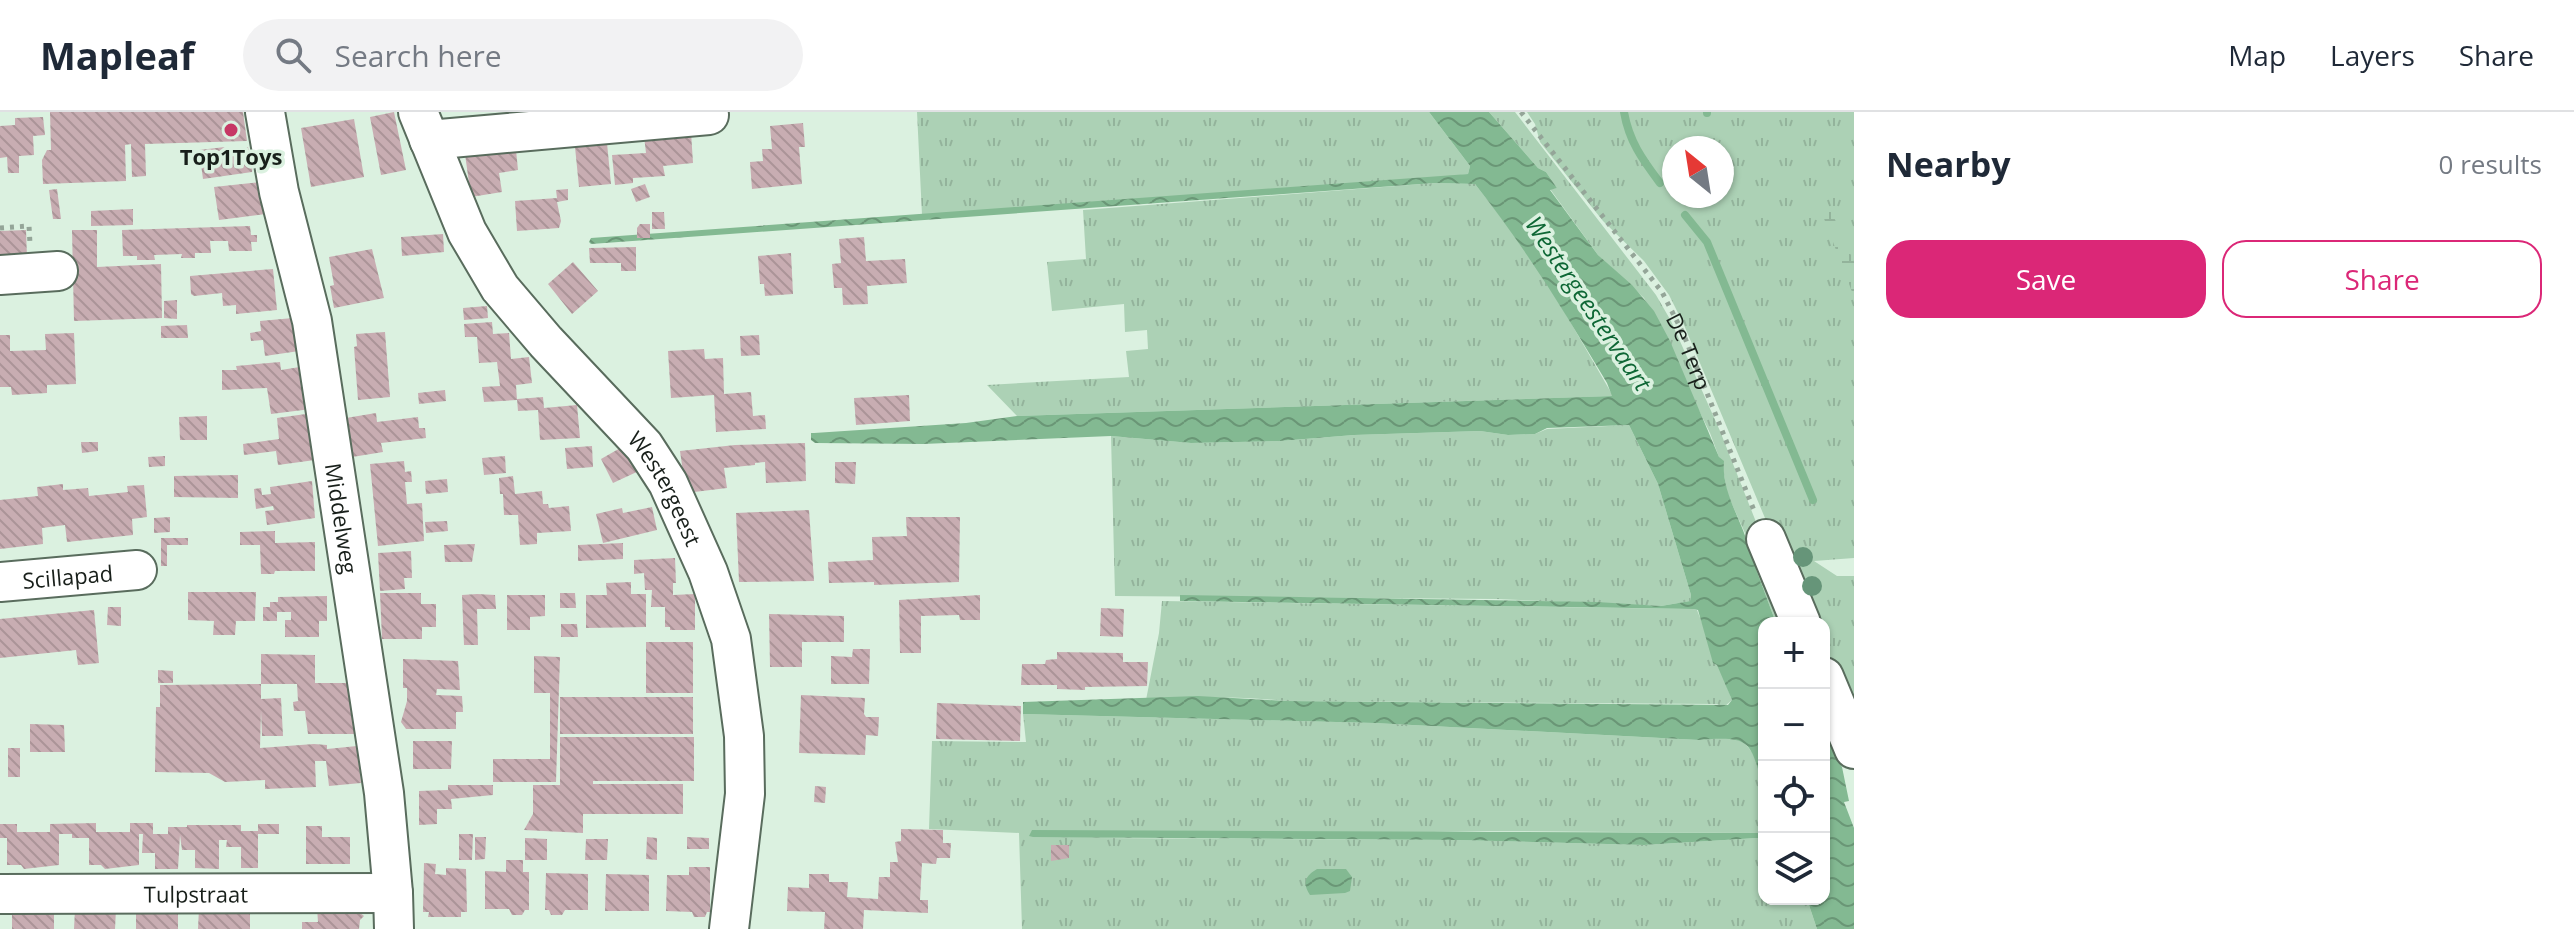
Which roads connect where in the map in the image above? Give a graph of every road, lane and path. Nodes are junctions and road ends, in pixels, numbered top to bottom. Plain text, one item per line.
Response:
1 (1521, 112) edge
2 (270, 113) edge
3 (709, 115) dead end
4 (424, 126) edge
5 (58, 271) dead end
6 (0, 275) edge
7 (1766, 539) joint
8 (137, 570) dead end
9 (0, 582) edge
10 (1798, 617) edge
11 (1829, 689) edge
12 (1854, 749) edge
13 (0, 894) edge
14 (394, 911) edge
15 (729, 929) edge

1 - 7 path, De Terp
2 - 14 street, Middelweg
3 - 4 street
4 - 15 street, Westergeest
5 - 6 street
7 - 10 street
8 - 9 street, Scillapad
11 - 12 street
13 - 14 street, Tulpstraat

